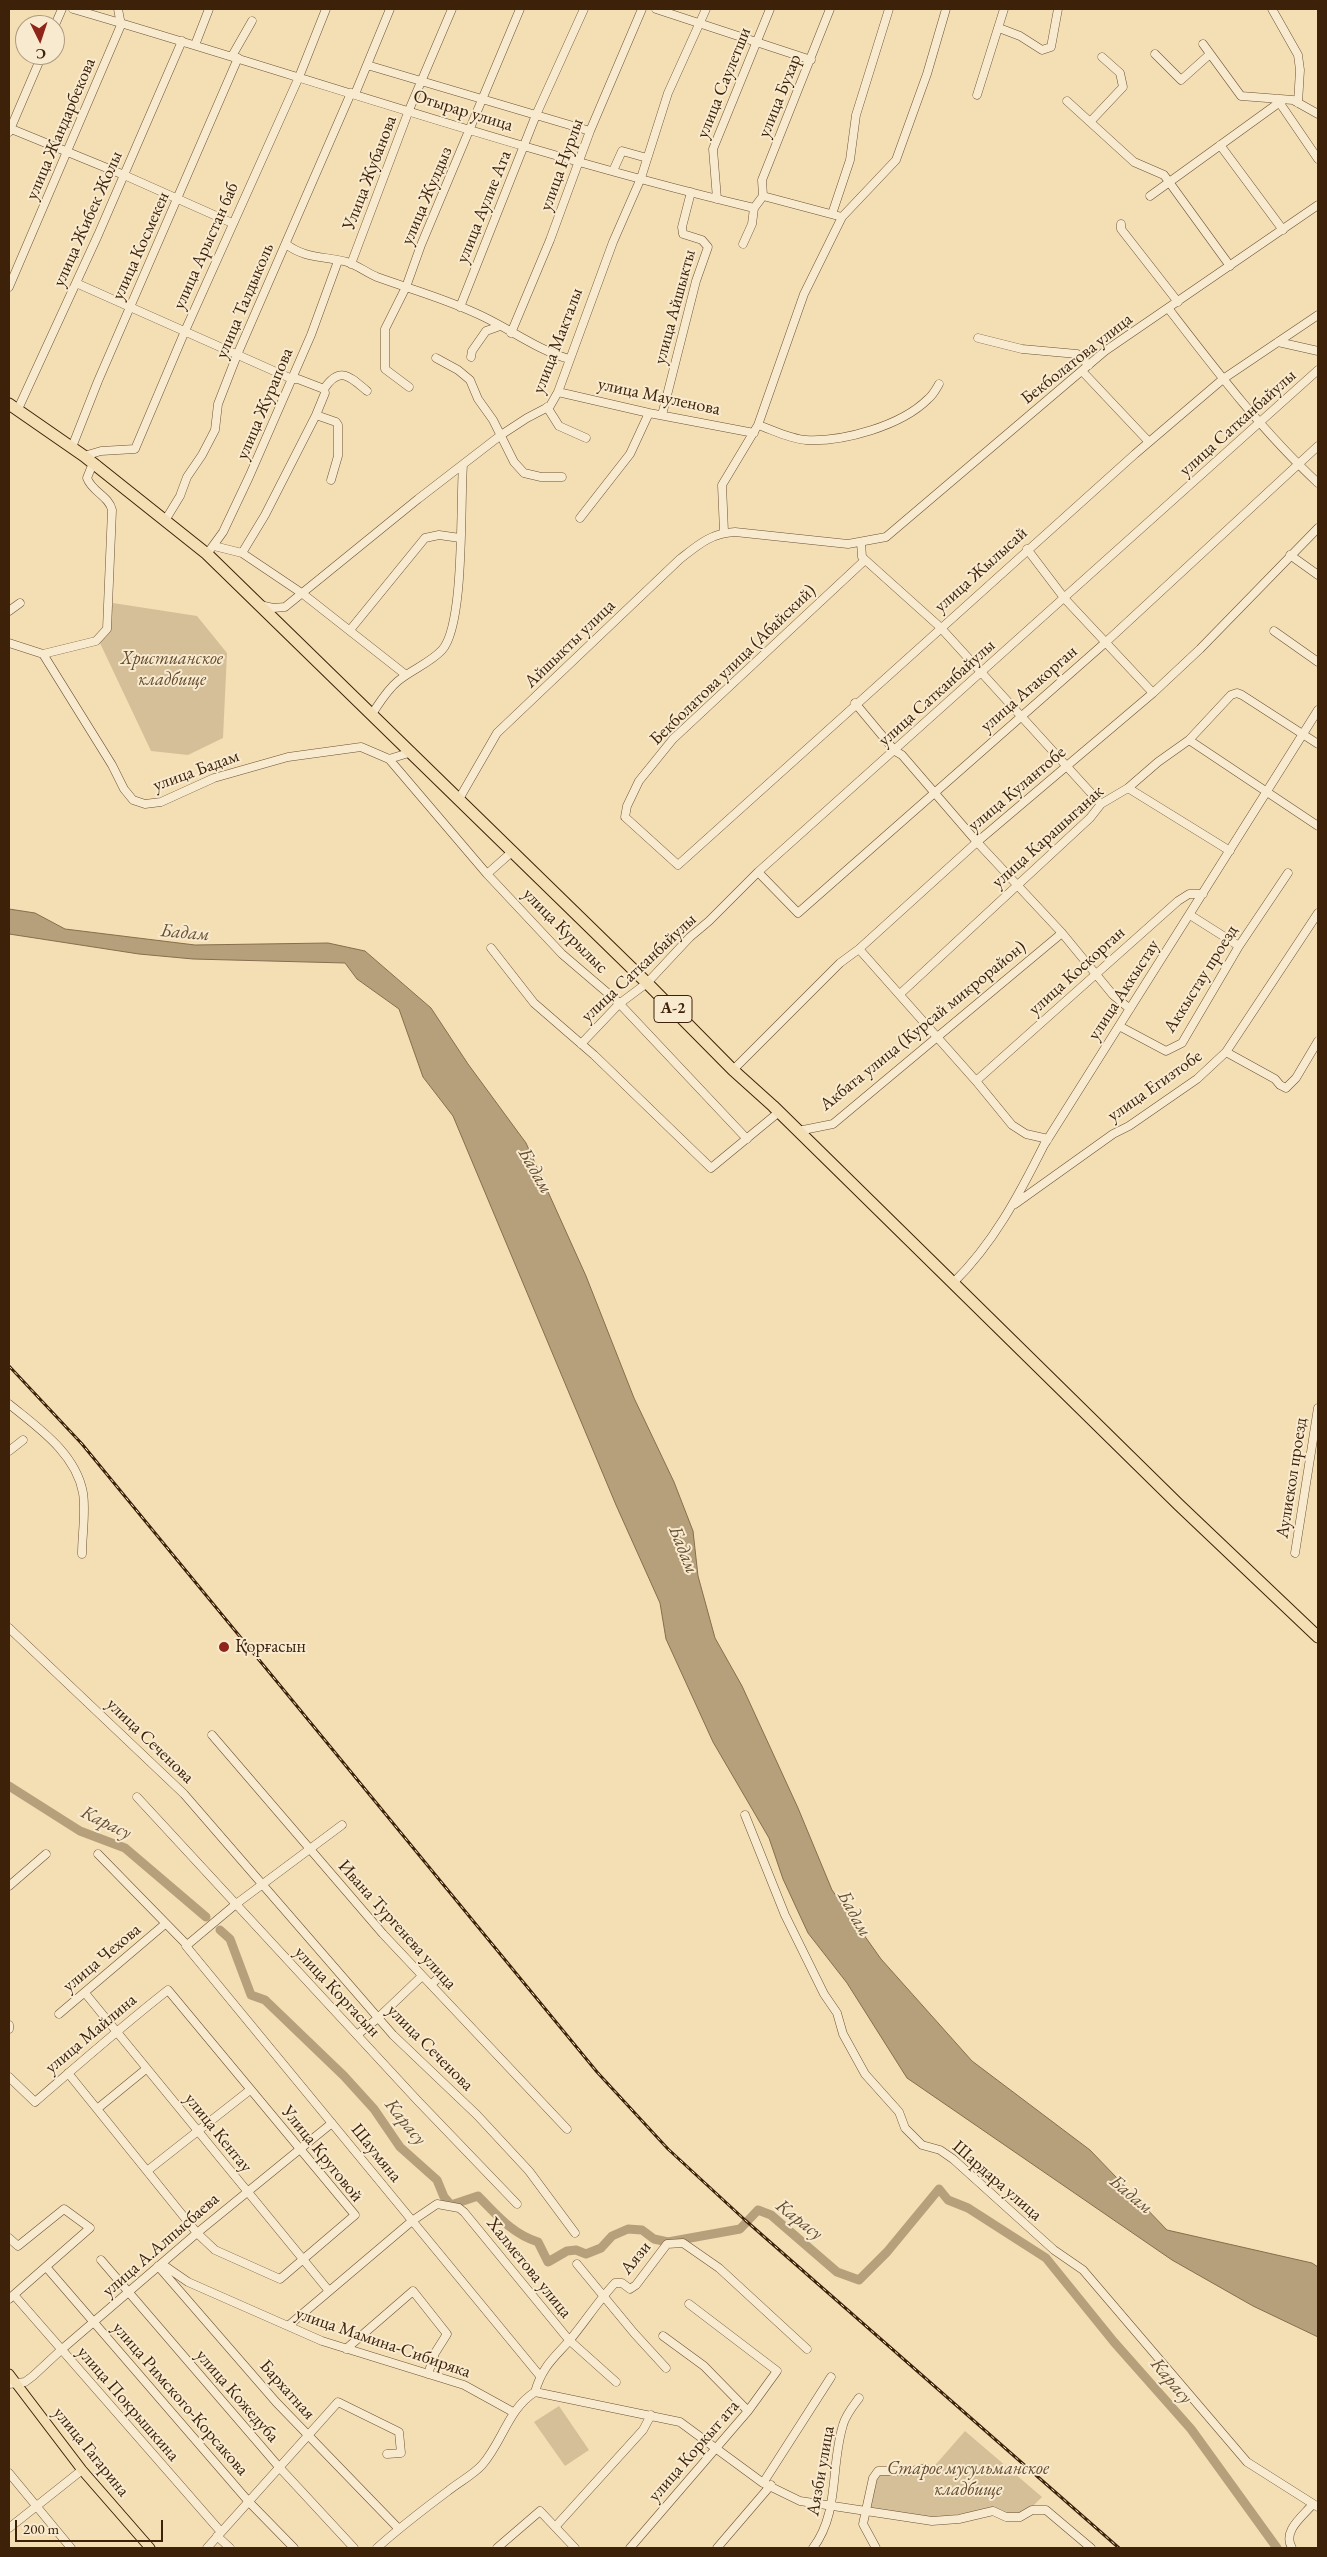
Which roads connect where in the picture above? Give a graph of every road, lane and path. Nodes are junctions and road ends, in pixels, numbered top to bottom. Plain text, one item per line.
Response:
1 (73, 9) edge
2 (118, 9) edge
3 (209, 9) edge
4 (326, 9) edge
5 (390, 9) edge
6 (452, 9) edge
7 (520, 9) edge
8 (584, 9) edge
9 (642, 9) edge
10 (656, 9) edge
11 (706, 9) edge
12 (770, 9) edge
13 (830, 9) edge
14 (889, 9) edge
15 (946, 9) edge
16 (1004, 9) edge
17 (1058, 9) edge
18 (1272, 9) edge
19 (252, 21) dead end
20 (120, 23) junction
21 (700, 24) junction
22 (999, 28) junction
23 (182, 41) junction
24 (756, 42) junction
25 (1203, 44) dead end
26 (195, 45) junction
27 (1156, 54) dead end
28 (1210, 54) junction
29 (235, 57) junction
30 (1102, 57) dead end
31 (811, 60) junction
32 (38, 65) edge
33 (367, 65) junction
34 (299, 77) junction
35 (423, 81) junction
36 (353, 93) junction
37 (977, 95) dead end
38 (482, 99) junction
39 (1067, 101) dead end
40 (1278, 101) junction
41 (1298, 103) junction
42 (410, 110) junction
43 (1318, 114) edge
44 (536, 115) junction
45 (1090, 122) junction
46 (471, 129) junction
47 (9, 130) edge
48 (590, 131) junction
49 (1220, 145) junction
50 (526, 146) junction
51 (67, 153) junction
52 (647, 158) junction
53 (1318, 159) edge
54 (578, 161) junction
55 (613, 171) junction
56 (124, 175) junction
57 (641, 178) junction
58 (1169, 181) junction
59 (691, 192) junction
60 (763, 196) junction
61 (1150, 196) dead end
62 (178, 199) junction
63 (717, 199) junction
64 (1318, 206) edge
65 (754, 208) junction
66 (832, 214) junction
67 (842, 217) junction
68 (232, 223) junction
69 (1121, 224) dead end
70 (1283, 230) junction
71 (286, 244) junction
72 (743, 244) dead end
73 (338, 261) junction
74 (351, 264) junction
75 (1230, 266) junction
76 (76, 283) junction
77 (9, 287) edge
78 (406, 287) junction
79 (1178, 302) junction
80 (131, 306) junction
81 (460, 307) junction
82 (1168, 308) junction
83 (1318, 315) edge
84 (500, 326) junction
85 (184, 331) junction
86 (511, 333) junction
87 (978, 338) dead end
88 (1278, 342) junction
89 (1318, 351) edge
90 (237, 355) junction
91 (471, 357) dead end
92 (436, 358) dead end
93 (569, 359) junction
94 (1089, 365) junction
95 (1318, 370) edge
96 (1082, 371) junction
97 (292, 379) junction
98 (1223, 379) junction
99 (939, 384) dead end
100 (409, 387) dead end
101 (324, 389) junction
102 (367, 391) dead end
103 (558, 392) junction
104 (13, 406) edge
105 (547, 407) junction
106 (649, 413) junction
107 (316, 415) junction
108 (662, 416) junction
109 (1260, 421) junction
110 (756, 429) junction
111 (501, 435) junction
112 (586, 438) dead end
113 (1150, 442) junction
114 (1318, 446) edge
115 (72, 447) junction
116 (84, 456) junction
117 (97, 465) junction
118 (463, 465) junction
119 (1298, 465) junction
120 (562, 477) dead end
121 (330, 480) dead end
122 (1318, 483) edge
123 (580, 518) dead end
124 (166, 519) junction
125 (1318, 528) edge
126 (724, 532) junction
127 (460, 538) junction
128 (861, 542) junction
129 (211, 550) junction
130 (1027, 550) junction
131 (242, 553) junction
132 (1290, 555) junction
133 (865, 560) junction
134 (1318, 575) edge
135 (302, 594) junction
136 (1065, 598) junction
137 (20, 603) dead end
138 (258, 604) junction
139 (9, 611) edge
140 (940, 627) junction
141 (350, 630) junction
142 (1274, 631) dead end
143 (1106, 642) junction
144 (9, 643) edge
145 (43, 654) junction
146 (1318, 662) edge
147 (982, 673) junction
148 (406, 675) junction
149 (1153, 693) junction
150 (855, 703) junction
151 (1318, 710) edge
152 (372, 714) junction
153 (1022, 717) junction
154 (1303, 733) junction
155 (1189, 740) junction
156 (1318, 744) edge
157 (895, 751) junction
158 (412, 752) junction
159 (390, 759) junction
160 (1068, 767) junction
161 (1128, 788) junction
162 (934, 792) junction
163 (1268, 792) junction
164 (459, 799) junction
165 (1101, 804) junction
166 (1318, 826) edge
167 (977, 842) junction
168 (1230, 850) junction
169 (513, 851) junction
170 (678, 865) joint
171 (758, 872) junction
172 (1288, 873) dead end
173 (487, 874) junction
174 (1017, 884) junction
175 (1203, 894) junction
176 (1318, 913) edge
177 (1190, 915) junction
178 (1062, 932) junction
179 (1239, 946) junction
180 (491, 948) dead end
181 (859, 949) junction
182 (1096, 974) junction
183 (647, 983) junction
184 (900, 994) junction
185 (619, 1004) junction
186 (1130, 1009) junction
187 (1119, 1026) junction
188 (938, 1037) junction
189 (1318, 1041) edge
190 (581, 1044) junction
191 (1226, 1052) junction
192 (733, 1070) junction
193 (976, 1081) junction
194 (779, 1112) junction
195 (798, 1130) junction
196 (747, 1139) junction
197 (1048, 1139) junction
198 (1014, 1205) junction
199 (953, 1283) junction
200 (9, 1404) edge
201 (1318, 1408) edge
202 (23, 1440) dead end
203 (9, 1451) edge
204 (1295, 1553) dead end
205 (82, 1554) dead end
206 (9, 1628) edge
207 (1318, 1637) edge
208 (212, 1735) dead end
209 (137, 1797) dead end
210 (745, 1815) dead end
211 (342, 1825) dead end
212 (309, 1849) junction
213 (46, 1854) dead end
214 (98, 1854) dead end
215 (261, 1884) junction
216 (9, 1886) edge
217 (236, 1904) junction
218 (165, 1924) junction
219 (187, 1947) junction
220 (441, 1975) dead end
221 (422, 1976) junction
222 (431, 1986) junction
223 (168, 1990) joint
224 (85, 1993) junction
225 (59, 2014) dead end
226 (378, 2018) junction
227 (116, 2032) junction
228 (357, 2035) junction
229 (146, 2069) junction
230 (68, 2074) junction
231 (9, 2077) edge
232 (250, 2090) junction
233 (97, 2109) junction
234 (332, 2123) junction
235 (567, 2129) dead end
236 (198, 2132) junction
237 (299, 2148) junction
238 (147, 2171) junction
239 (246, 2192) junction
240 (518, 2204) dead end
241 (412, 2220) junction
242 (197, 2233) junction
243 (575, 2233) dead end
244 (9, 2238) edge
245 (101, 2260) dead end
246 (302, 2260) junction
247 (577, 2264) dead end
248 (160, 2265) junction
249 (47, 2268) junction
250 (329, 2291) junction
251 (128, 2293) junction
252 (603, 2296) junction
253 (12, 2297) edge
254 (690, 2304) dead end
255 (94, 2322) junction
256 (288, 2326) junction
257 (663, 2336) dead end
258 (569, 2340) junction
259 (346, 2349) junction
260 (807, 2349) dead end
261 (61, 2350) junction
262 (666, 2368) dead end
263 (9, 2374) edge
264 (428, 2374) junction
265 (540, 2376) junction
266 (831, 2377) dead end
267 (616, 2382) dead end
268 (12, 2383) edge
269 (535, 2392) junction
270 (859, 2398) dead end
271 (748, 2411) junction
272 (513, 2412) junction
273 (651, 2415) junction
274 (308, 2435) junction
275 (716, 2447) junction
276 (387, 2454) dead end
277 (279, 2466) junction
278 (926, 2468) dead end
279 (82, 2470) junction
280 (9, 2473) edge
281 (767, 2484) junction
282 (249, 2502) junction
283 (36, 2506) junction
284 (832, 2506) junction
285 (1316, 2506) edge
286 (865, 2511) junction
287 (556, 2526) junction
288 (9, 2528) edge
289 (398, 2528) junction
290 (219, 2534) junction
291 (71, 2548) edge
292 (150, 2548) edge
293 (206, 2548) edge
294 (230, 2548) edge
295 (294, 2548) edge
296 (354, 2548) edge
297 (377, 2548) edge
298 (497, 2548) edge
299 (575, 2548) edge
300 (630, 2548) edge
301 (717, 2548) edge
302 (813, 2548) edge
303 (876, 2548) edge
304 (1091, 2548) edge
305 (1292, 2548) edge

1 - 20 street, Отырар улица
2 - 20 street
3 - 26 street
4 - 34 street, улица Арыстан баб
5 - 33 street, улица Талдыколь
6 - 35 street, Улица Жубанова
7 - 38 street, улица Жулдыз
8 - 44 street, улица Аулие Ата
9 - 48 street, улица Нурлы
10 - 21 street
11 - 21 street, улица Макталы
12 - 24 street, улица Саулетши
13 - 31 street, улица Бухар
14 - 66 street
15 - 67 street
16 - 22 street
17 - 22 street
18 - 41 street
19 - 29 street, улица Космекен
20 - 23 street, Отырар улица
20 - 51 street, улица Жандарбекова
21 - 24 street
21 - 52 street, улица Макталы
22 - 37 street
23 - 26 street, Отырар улица
23 - 56 street, улица Жибек Жолы
24 - 31 street
24 - 63 street, улица Саулетши
25 - 28 street
26 - 29 street, Отырар улица
27 - 28 street
28 - 40 street
29 - 34 street, Отырар улица
29 - 62 street, улица Космекен
30 - 45 street
31 - 60 street, улица Бухар
32 - 47 street
33 - 35 street
33 - 36 street, улица Талдыколь
34 - 36 street, Отырар улица
34 - 68 street, улица Арыстан баб
35 - 38 street
35 - 42 street, Улица Жубанова
36 - 42 street, Отырар улица
36 - 71 street, улица Талдыколь
38 - 44 street
38 - 46 street, улица Жулдыз
39 - 45 street
40 - 41 street
40 - 49 street
40 - 53 street
41 - 43 street
42 - 46 street, Отырар улица
42 - 74 street, Улица Жубанова
44 - 48 street
44 - 50 street, улица Аулие Ата
45 - 58 street
46 - 50 street, Отырар улица
46 - 78 street, улица Жулдыз
47 - 51 street
48 - 54 street, улица Нурлы
49 - 58 street
49 - 70 street
50 - 54 street, Отырар улица
50 - 81 street, улица Аулие Ата
51 - 56 street
51 - 77 street, улица Жандарбекова
52 - 55 street
52 - 57 street, улица Макталы
54 - 55 street, Отырар улица
54 - 86 street, улица Нурлы
55 - 57 street, Отырар улица
56 - 62 street
56 - 76 street, улица Жибек Жолы
57 - 59 street, Отырар улица
57 - 93 street, улица Макталы
58 - 61 street
58 - 75 street
59 - 63 street, Отырар улица
59 - 108 street, улица Айшыкты
60 - 65 street
60 - 66 street
62 - 68 street
62 - 80 street, улица Космекен
63 - 65 street, Отырар улица
64 - 70 street, Бекболатова улица
65 - 72 street
66 - 67 street
67 - 110 street
68 - 85 street, улица Арыстан баб
69 - 79 street
70 - 75 street, Бекболатова улица
71 - 73 street
71 - 90 street, улица Талдыколь
73 - 74 street
73 - 97 street, улица Журапова
74 - 78 street
75 - 79 street, Бекболатова улица
76 - 80 street
76 - 104 street, улица Жибек Жолы
78 - 81 street
78 - 100 street, улица Жулдыз
79 - 82 street, Бекболатова улица
80 - 85 street
80 - 115 street, улица Космекен
81 - 84 street
82 - 94 street, Бекболатова улица
82 - 98 street
83 - 88 street, улица Жылысай
84 - 86 street
84 - 91 street
85 - 90 street
85 - 116 street, улица Арыстан баб
86 - 93 street
87 - 94 street
88 - 89 street
88 - 98 street, улица Жылысай
90 - 97 street
90 - 124 street, улица Талдыколь
92 - 111 street
93 - 103 street, улица Макталы
94 - 96 street, Бекболатова улица
95 - 109 street, улица Сатканбайулы
96 - 113 street
96 - 128 street, Бекболатова улица
97 - 101 street
97 - 129 street, улица Журапова
98 - 109 street
98 - 113 street, улица Жылысай
99 - 110 street, улица Мауленова
101 - 102 street
101 - 107 street
103 - 105 street, улица Макталы
103 - 106 street, улица Мауленова
104 - 115 highway, A-2
105 - 111 street, улица Макталы
105 - 112 street
106 - 108 street, улица Мауленова
106 - 123 street
107 - 121 street
107 - 131 street
108 - 110 street, улица Мауленова
109 - 119 street
109 - 136 street, улица Сатканбайулы
110 - 126 street
111 - 118 street, улица Макталы
111 - 120 street
113 - 130 street, улица Жылысай
114 - 119 street, улица Атакорган
115 - 116 highway, A-2
116 - 117 highway, A-2
117 - 124 highway, A-2
117 - 145 street
118 - 127 street
118 - 135 street, улица Макталы
119 - 122 street
119 - 143 street, улица Атакорган
124 - 129 highway, A-2
125 - 132 street, улица Кулантобе
126 - 128 street
126 - 164 street, Айшыкты улица
127 - 141 street
127 - 148 street
128 - 133 street
129 - 131 street
129 - 138 highway, A-2
130 - 136 street
130 - 140 street, улица Жылысай
131 - 135 street
132 - 134 street
132 - 149 street, улица Кулантобе
133 - 140 street
133 - 170 street, Бекболатова улица (Абайский)
135 - 138 street, улица Макталы
135 - 141 street
136 - 143 street
136 - 147 street, улица Сатканбайулы
137 - 139 street
138 - 152 highway, A-2
140 - 147 street
140 - 150 street, улица Жылысай
141 - 148 street
142 - 146 street
143 - 149 street
143 - 153 street, улица Атакорган
144 - 145 street
145 - 159 street, улица Бадам
147 - 153 street
147 - 157 street, улица Сатканбайулы
148 - 152 street
149 - 160 street, улица Кулантобе
150 - 157 street
150 - 170 street, улица Жылысай
151 - 154 street, улица Аккыстау
152 - 158 highway, A-2
153 - 160 street
153 - 162 street, улица Атакорган
154 - 155 street, улица Карашыганак
154 - 156 street, улица Карашыганак
154 - 163 street, улица Аккыстау
155 - 161 street, улица Карашыганак
155 - 163 street
157 - 162 street
157 - 171 street, улица Сатканбайулы
158 - 159 street
158 - 164 highway, A-2
159 - 173 street, улица Курылыс
160 - 165 street
160 - 167 street, улица Кулантобе
161 - 165 street, улица Карашыганак
161 - 168 street
162 - 167 street
162 - 171 street, улица Атакорган
163 - 166 street
163 - 168 street, улица Аккыстау
164 - 169 highway, A-2
165 - 174 street, улица Карашыганак
167 - 174 street
167 - 181 street, улица Кулантобе
168 - 175 street, улица Аккыстау
169 - 173 street
169 - 183 highway, A-2
171 - 183 street, улица Сатканбайулы
172 - 179 street, Аккыстау проезд
173 - 185 street, улица Курылыс
174 - 178 street
174 - 184 street, улица Карашыганак
175 - 177 street, улица Аккыстау
175 - 182 street, улица Коскорган
176 - 191 street, улица Егизтобе
177 - 179 street
177 - 186 street, улица Аккыстау
178 - 182 street
178 - 188 street, Акбата улица (Курсай микрорайон)
179 - 187 street, Аккыстау проезд
180 - 190 street
181 - 184 street
181 - 192 street, улица Кулантобе
182 - 186 street
182 - 193 street, улица Коскорган
183 - 185 street, улица Сатканбайулы
183 - 192 highway, A-2
184 - 188 street
185 - 190 street, улица Сатканбайулы
185 - 196 street, улица Курылыс
186 - 187 street, улица Аккыстау
187 - 197 street, улица Аккыстау
188 - 193 street
188 - 195 street, Акбата улица (Курсай микрорайон)
189 - 191 street
190 - 196 street
191 - 198 street, улица Егизтобе
192 - 194 highway, A-2
193 - 197 street
194 - 195 highway, A-2
194 - 196 street
195 - 199 highway, A-2
197 - 198 street, улица Аккыстау
198 - 199 street, улица Аккыстау
199 - 207 highway, A-2
200 - 205 street
201 - 204 street, Аулиекол проезд
202 - 203 street
206 - 215 street, улица Сеченова
208 - 212 street, Ивана Тургенева улица
209 - 217 street, улица Коргасын
210 - 285 street, Шардара улица
211 - 212 street
212 - 215 street
212 - 221 street, Ивана Тургенева улица
213 - 216 street
214 - 218 street, Шаумяна
215 - 217 street
215 - 226 street, улица Сеченова
217 - 219 street
217 - 228 street, улица Коргасын
218 - 219 street, Шаумяна
218 - 224 street, улица Чехова
219 - 234 street, Шаумяна
220 - 222 street
221 - 222 street, Ивана Тургенева улица
221 - 226 street
222 - 235 street, Ивана Тургенева улица
223 - 227 street, улица Майлина
223 - 232 street, Улица Круговой
224 - 225 street, улица Чехова
224 - 227 street, улица Кентау
226 - 228 street
226 - 243 street, улица Сеченова
227 - 229 street, улица Кентау
227 - 230 street, улица Майлина
228 - 240 street, улица Коргасын
229 - 233 street
229 - 236 street, улица Кентау
230 - 231 street, улица Майлина
230 - 233 street, Улица Круговой
232 - 236 street
232 - 237 street, Улица Круговой
233 - 238 street, Улица Круговой
234 - 237 street, улица А.Алпысбаева
234 - 241 street, Шаумяна
236 - 238 street
236 - 239 street, улица Кентау
237 - 239 street, улица А.Алпысбаева
237 - 246 street, Улица Круговой
238 - 242 street, Улица Круговой
239 - 242 street, улица А.Алпысбаева
239 - 246 street, улица Кентау
241 - 250 street, Халметова улица
241 - 258 street, Халметова улица
241 - 265 street, Шаумяна
242 - 246 street, Улица Круговой
242 - 248 street, улица А.Алпысбаева
244 - 249 street
245 - 251 street, улица Кожедуба
246 - 250 street, улица Кентау
247 - 252 street
248 - 251 street, улица А.Алпысбаева
248 - 256 street, улица Мамина-Сибиряка
248 - 274 street, Бархатная
249 - 253 street
249 - 255 street, улица Римского-Корсакова
250 - 256 street, Халметова улица
251 - 255 street, улица А.Алпысбаева
251 - 277 street, улица Кожедуба
252 - 258 street, Аязи
252 - 260 street, Аязи
252 - 262 street
253 - 261 street, улица Покрышкина
254 - 271 street, улица Коркыт ата
255 - 261 street, улица А.Алпысбаева
255 - 282 street, улица Римского-Корсакова
256 - 259 street, улица Мамина-Сибиряка
257 - 271 street
258 - 265 street, Аязи
258 - 267 street, Халметова улица
259 - 264 street, улица Мамина-Сибиряка
259 - 264 street
261 - 268 street, улица А.Алпысбаева
261 - 290 street, улица Покрышкина
263 - 268 main road, улица Гагарина
264 - 272 street, улица Мамина-Сибиряка
265 - 269 street, Аязи
266 - 281 street
268 - 279 main road, улица Гагарина
269 - 272 street
269 - 273 street
270 - 284 street, Аязби улица
271 - 275 street, улица Коркыт ата
272 - 289 street
273 - 275 street
273 - 287 street
274 - 276 street
274 - 277 street
274 - 289 street, Бархатная
275 - 281 street
275 - 300 street, улица Коркыт ата
277 - 282 street
277 - 296 street, улица Кожедуба
278 - 286 street
279 - 283 street
279 - 292 main road, улица Гагарина
280 - 283 street
281 - 284 street
281 - 301 street
282 - 290 street
282 - 295 street, улица Римского-Корсакова
283 - 288 street
283 - 291 street
284 - 286 street
284 - 302 street, Аязби улица
285 - 305 street
286 - 303 street
286 - 304 street
287 - 298 street
287 - 299 street
289 - 297 street
290 - 293 street
290 - 294 street, улица Покрышкина

